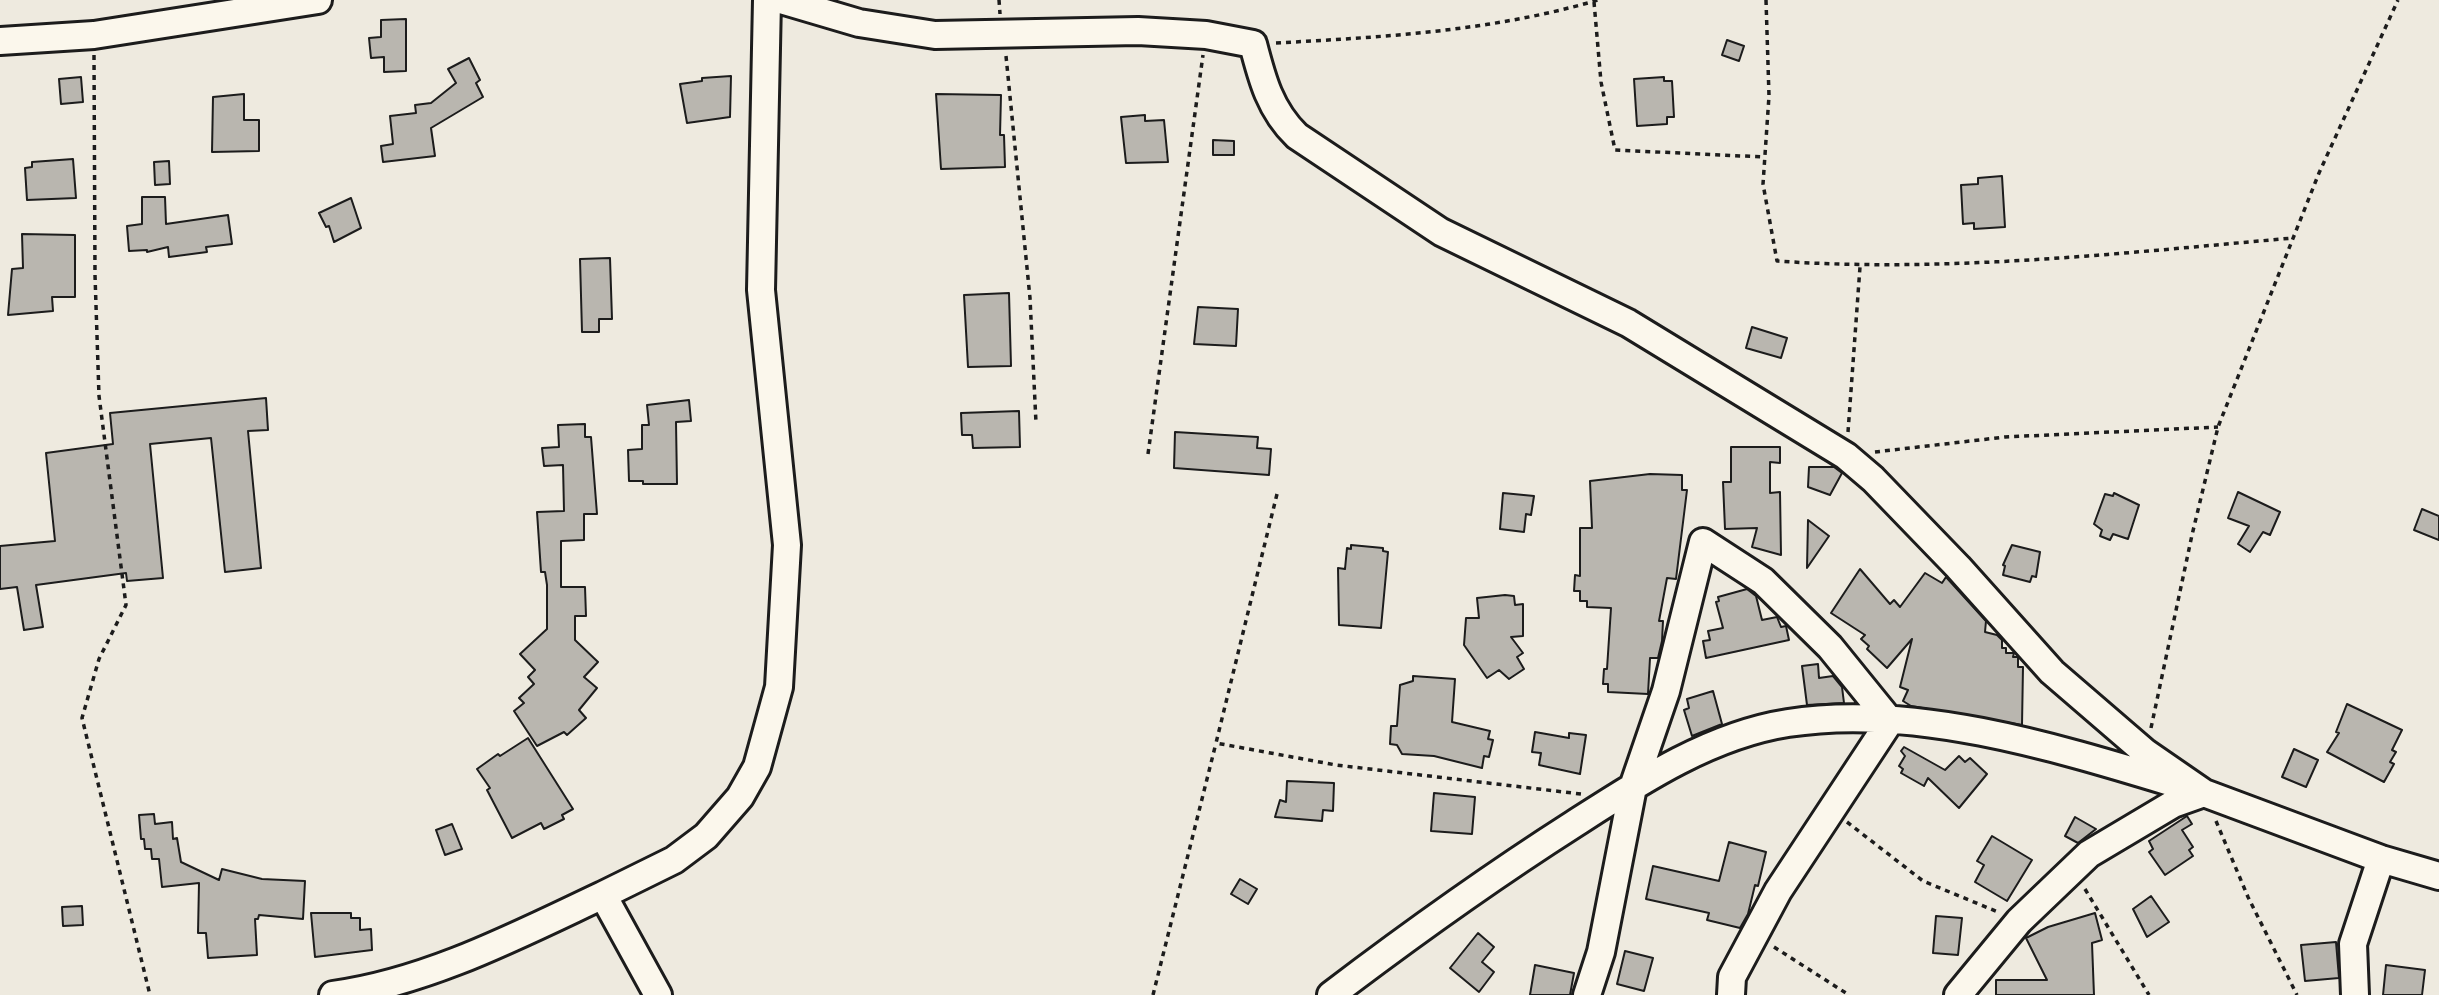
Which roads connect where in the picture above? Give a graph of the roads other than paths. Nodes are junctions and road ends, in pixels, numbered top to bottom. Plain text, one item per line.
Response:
1 (318, 0) edge
2 (767, 0) edge
3 (781, 0) edge
4 (0, 41) edge
5 (1890, 721) junction
6 (1624, 792) junction
7 (2204, 793) junction
8 (2381, 859) junction
9 (2439, 876) edge
10 (603, 895) junction
11 (333, 995) edge
12 (658, 995) edge
13 (1331, 995) edge
14 (1587, 995) edge
15 (1731, 995) edge
16 (1958, 995) edge
17 (2355, 995) edge

1 - 4 street
2 - 10 street
3 - 7 street
5 - 6 street
5 - 6 street
5 - 7 street
5 - 15 street
6 - 13 street
6 - 14 street
7 - 8 street
7 - 16 street
8 - 9 street
8 - 17 street
10 - 11 street
10 - 12 street

